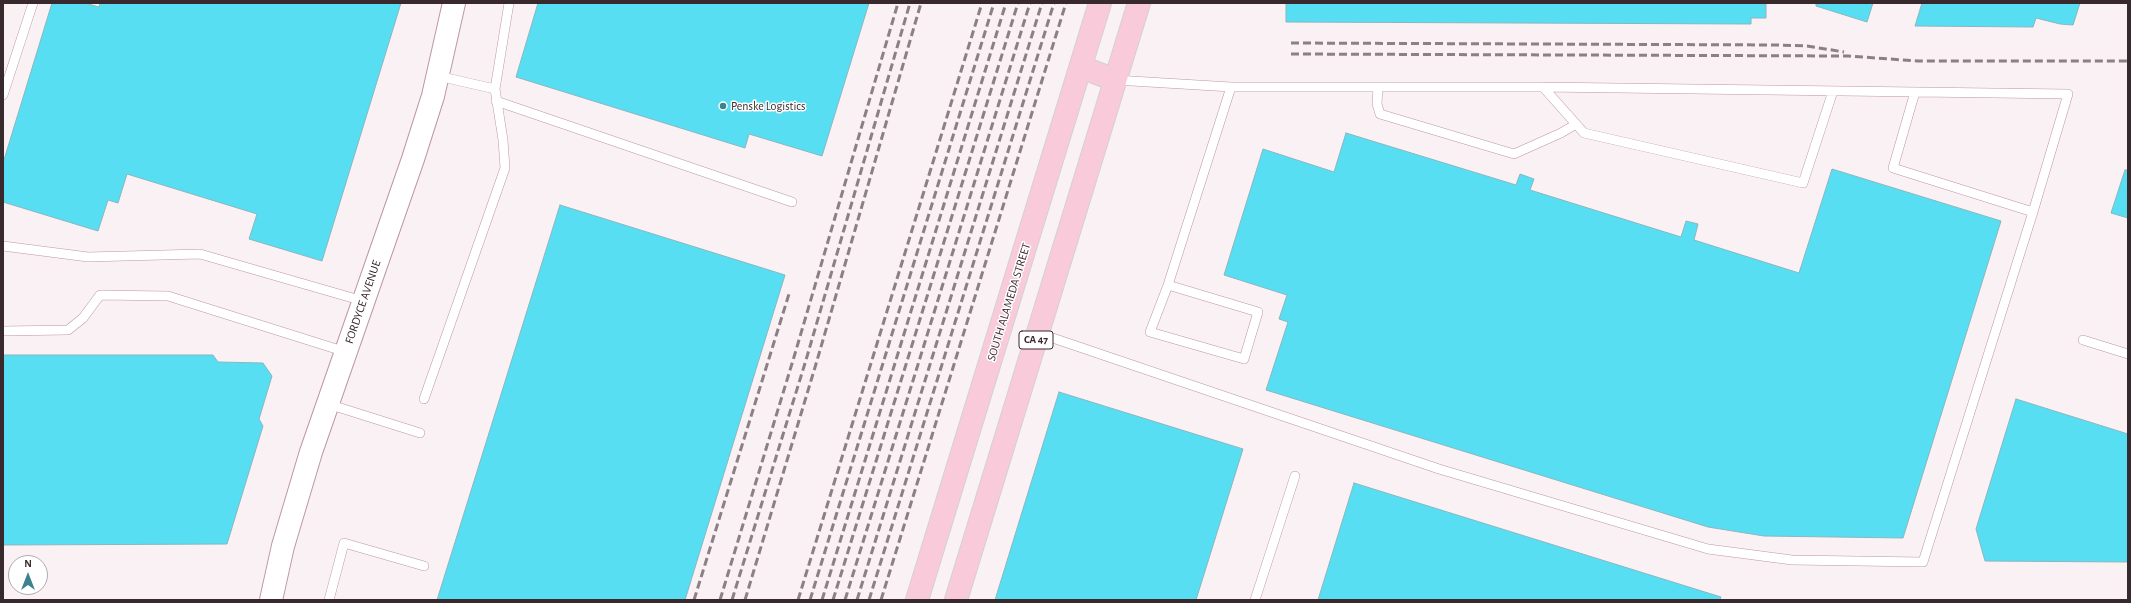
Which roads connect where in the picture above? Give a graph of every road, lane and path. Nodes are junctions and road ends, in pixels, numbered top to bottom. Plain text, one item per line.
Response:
1 (33, 3) edge
2 (454, 3) edge
3 (509, 3) edge
4 (1100, 3) edge
5 (1139, 3) edge
6 (1081, 67) junction
7 (438, 76) junction
8 (1115, 80) junction
9 (1543, 86) junction
10 (1231, 87) junction
11 (1378, 87) junction
12 (494, 89) junction
13 (1833, 91) junction
14 (1915, 92) junction
15 (3, 95) edge
16 (496, 100) junction
17 (1576, 124) junction
18 (792, 202) dead end
19 (2033, 212) junction
20 (3, 246) edge
21 (1168, 285) junction
22 (363, 301) junction
23 (3, 331) edge
24 (1038, 333) junction
25 (2084, 340) dead end
26 (346, 352) junction
27 (2128, 354) edge
28 (424, 400) dead end
29 (328, 404) junction
30 (420, 433) dead end
31 (1295, 476) dead end
32 (424, 566) dead end
33 (271, 600) edge
34 (329, 600) edge
35 (917, 600) edge
36 (956, 600) edge
37 (1255, 600) edge

1 - 15 lane
2 - 7 street, FORDYCE AVENUE
3 - 12 lane
4 - 6 main road, SOUTH ALAMEDA STREET
5 - 8 main road, CA 47
6 - 8 main road
6 - 35 main road, SOUTH ALAMEDA STREET
7 - 12 lane
7 - 22 street, FORDYCE AVENUE
8 - 10 lane
8 - 24 main road, CA 47
9 - 11 lane
9 - 13 lane
9 - 17 lane
10 - 11 lane
10 - 21 lane
11 - 17 lane
12 - 16 lane
13 - 14 lane
13 - 17 lane
14 - 19 lane
14 - 19 lane
16 - 18 lane
16 - 28 lane
19 - 24 lane
20 - 22 lane
21 - 21 lane
22 - 26 street, FORDYCE AVENUE
23 - 26 lane
24 - 36 main road, CA 47
25 - 27 lane
26 - 29 street, FORDYCE AVENUE
29 - 30 lane
29 - 33 street, FORDYCE AVENUE
31 - 37 lane
32 - 34 lane

